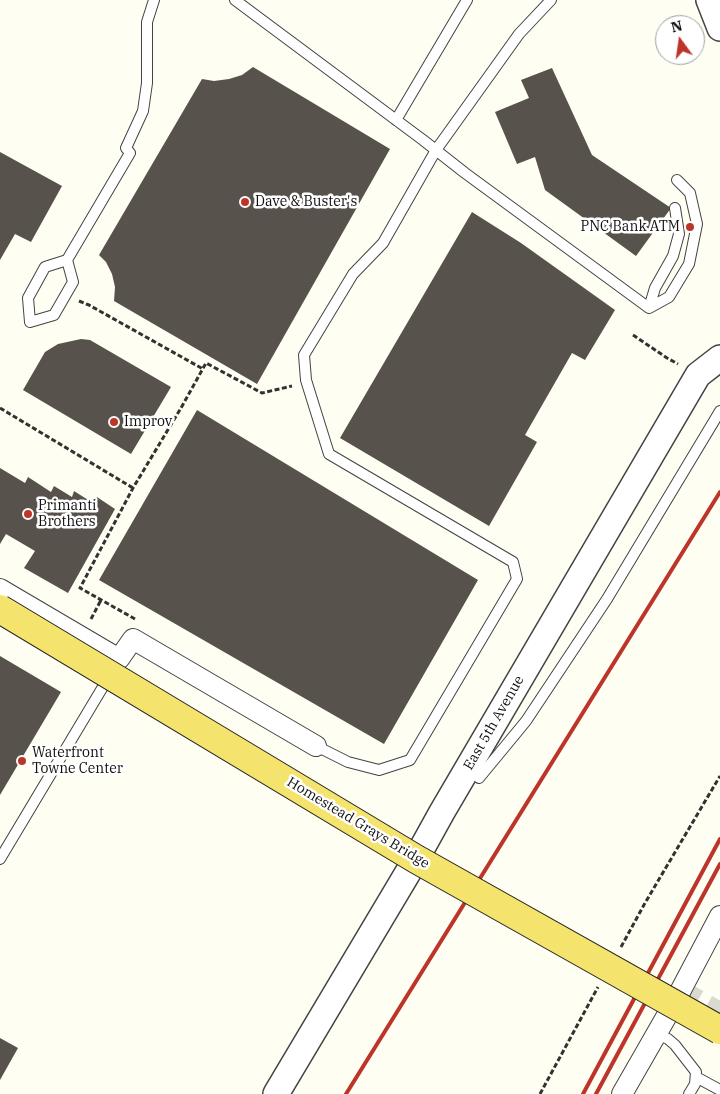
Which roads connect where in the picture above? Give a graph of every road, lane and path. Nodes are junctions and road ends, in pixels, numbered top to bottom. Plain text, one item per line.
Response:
1 (154, 0) edge
2 (235, 0) edge
3 (467, 0) edge
4 (551, 0) edge
5 (709, 0) edge
6 (720, 28) edge
7 (396, 120) junction
8 (436, 150) junction
9 (677, 180) dead end
10 (675, 208) dead end
11 (67, 260) junction
12 (89, 305) dead end
13 (648, 308) junction
14 (633, 335) dead end
15 (720, 358) edge
16 (683, 367) dead end
17 (203, 369) junction
18 (296, 386) dead end
19 (0, 408) edge
20 (720, 411) edge
21 (133, 488) junction
22 (0, 589) edge
23 (0, 608) edge
24 (135, 619) dead end
25 (119, 659) junction
26 (316, 746) joint
27 (720, 776) edge
28 (479, 778) dead end
29 (0, 859) edge
30 (416, 859) junction
31 (720, 916) edge
32 (616, 955) dead end
33 (602, 981) dead end
34 (720, 1030) edge
35 (656, 1033) junction
36 (696, 1078) junction
37 (720, 1090) edge
38 (276, 1094) edge
39 (540, 1094) edge
40 (622, 1094) edge
41 (689, 1094) edge

1 - 11 lane
2 - 7 lane
3 - 7 lane
4 - 8 lane
5 - 6 street
7 - 8 lane
8 - 13 lane
8 - 26 lane
9 - 13 lane
10 - 13 lane
11 - 11 lane
12 - 17 path
14 - 16 path
15 - 30 street, East 5th Avenue
17 - 18 path
17 - 21 path
19 - 21 path
20 - 28 lane
21 - 24 path
22 - 25 street
23 - 30 main road, Homestead Grays Bridge, bridge
25 - 26 street
25 - 29 lane
27 - 32 path
30 - 34 main road, Homestead Grays Bridge, bridge
30 - 38 street, East 5th Avenue
31 - 35 street
33 - 39 path
35 - 36 lane
35 - 40 street
36 - 37 lane
36 - 41 lane

